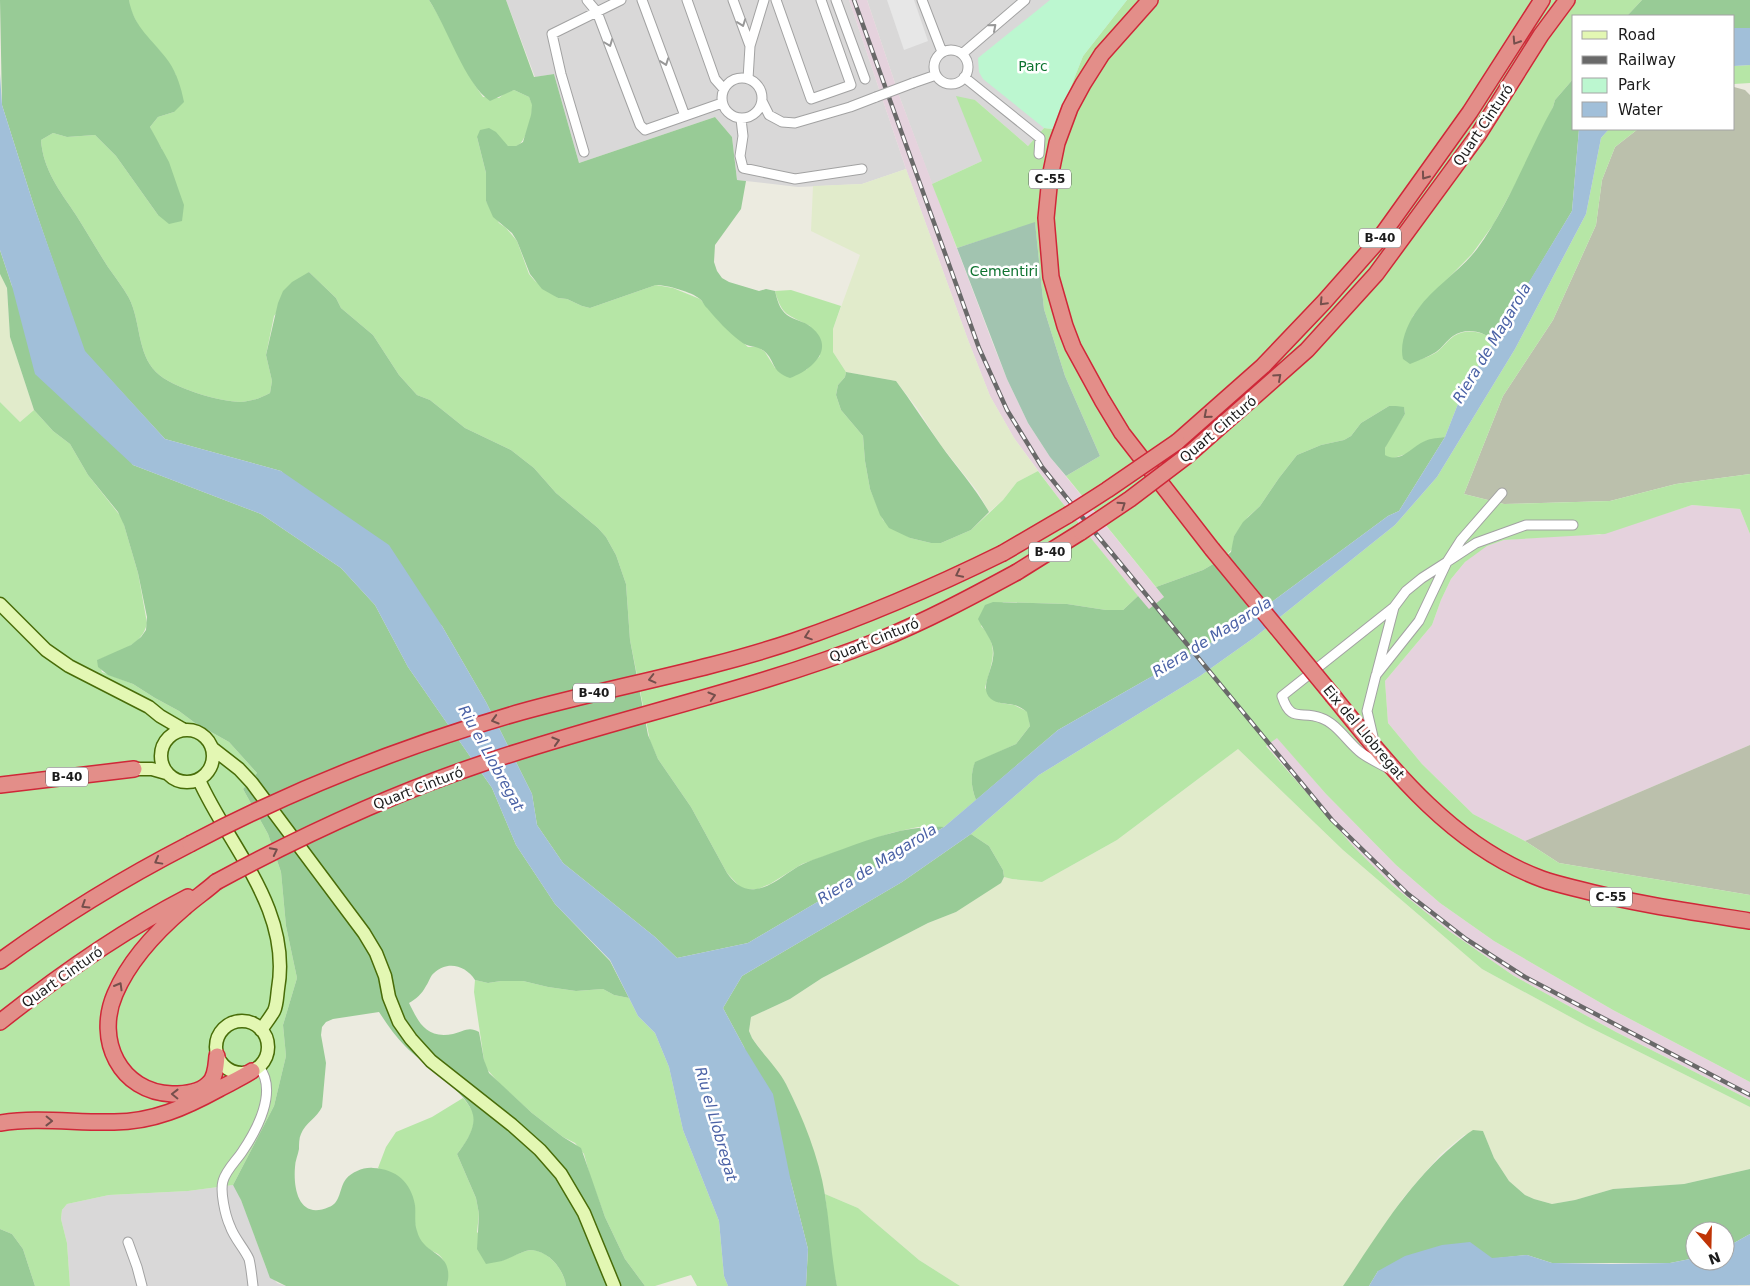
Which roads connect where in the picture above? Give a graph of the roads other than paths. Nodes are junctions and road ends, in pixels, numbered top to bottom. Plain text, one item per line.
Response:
1 (587, 0) edge
2 (621, 0) edge
3 (642, 0) edge
4 (687, 0) edge
5 (733, 0) edge
6 (764, 0) edge
7 (776, 0) edge
8 (821, 0) edge
9 (836, 0) edge
10 (922, 0) edge
11 (1023, 0) edge
12 (1150, 0) edge
13 (1159, 0) edge
14 (1542, 0) edge
15 (1567, 0) edge
16 (597, 12) junction
17 (750, 46) junction
18 (942, 52) junction
19 (962, 54) junction
20 (936, 75) junction
21 (964, 77) junction
22 (748, 79) junction
23 (865, 80) dead end
24 (723, 88) junction
25 (762, 101) junction
26 (722, 103) junction
27 (686, 116) junction
28 (741, 119) junction
29 (584, 152) dead end
30 (1039, 154) dead end
31 (862, 169) dead end
32 (1092, 380) junction
33 (1502, 493) dead end
34 (1573, 525) dead end
35 (1447, 562) junction
36 (0, 604) edge
37 (1394, 607) junction
38 (1376, 675) junction
39 (1366, 711) junction
40 (160, 716) junction
41 (1350, 716) junction
42 (184, 730) junction
43 (1375, 747) junction
44 (162, 748) junction
45 (212, 748) junction
46 (1360, 752) junction
47 (212, 765) junction
48 (134, 768) junction
49 (239, 769) junction
50 (166, 773) junction
51 (1402, 777) junction
52 (199, 780) junction
53 (0, 785) edge
54 (216, 882) junction
55 (1750, 921) edge
56 (35, 936) junction
57 (0, 955) edge
58 (0, 961) edge
59 (0, 1022) edge
60 (261, 1030) junction
61 (217, 1056) junction
62 (256, 1069) junction
63 (0, 1123) edge
64 (128, 1242) dead end
65 (142, 1286) edge
66 (253, 1286) edge
67 (614, 1286) edge

1 - 16 street
2 - 16 street
3 -> 27 street
4 - 24 street
5 -> 17 street
6 - 17 street
7 - 8 street
9 - 23 street
10 - 18 street
19 -> 11 street
12 - 32 highway, Eix del Llobregat / C-55
13 - 32 highway, Eix del Llobregat / C-55
14 -> 56 highway, Quart Cinturó / B-40, bridge
54 -> 15 highway, Quart Cinturó / B-40, bridge
16 -> 27 street
16 - 29 street
17 - 22 street
18 - 19 street
18 - 20 street
19 - 21 street
20 - 21 street
20 - 25 street, bridge
21 - 30 street
22 - 24 street
22 - 25 street
24 - 26 street
25 - 28 street
26 - 27 street
26 - 28 street
28 - 31 street
32 - 41 highway, Eix del Llobregat / C-55, bridge
33 - 35 street
34 - 35 street
35 - 37 street
35 - 38 street
36 - 40 street
37 - 38 street
37 - 46 street
38 - 39 street
39 - 41 street
39 - 43 street
40 - 42 street
40 - 44 street
41 - 43 highway, Eix del Llobregat / C-55
41 - 46 street
42 - 44 street
42 - 45 street
43 - 51 highway, Eix del Llobregat / C-55
44 - 48 street, B-40
44 - 50 street
45 - 47 street
45 - 49 street
46 - 51 street
47 - 49 street
47 - 52 street
48 - 50 street, B-40
48 - 53 highway, B-40
49 - 67 street
50 - 52 street
51 - 55 highway, Eix del Llobregat / C-55
52 - 60 street
54 - 59 highway, Quart Cinturó / B-40
61 -> 54 highway
56 - 57 highway, B-40
56 - 58 highway, Quart Cinturó / B-40
60 - 61 street
60 - 62 street
61 - 62 street
63 -> 62 highway
62 - 66 street
64 - 65 street

